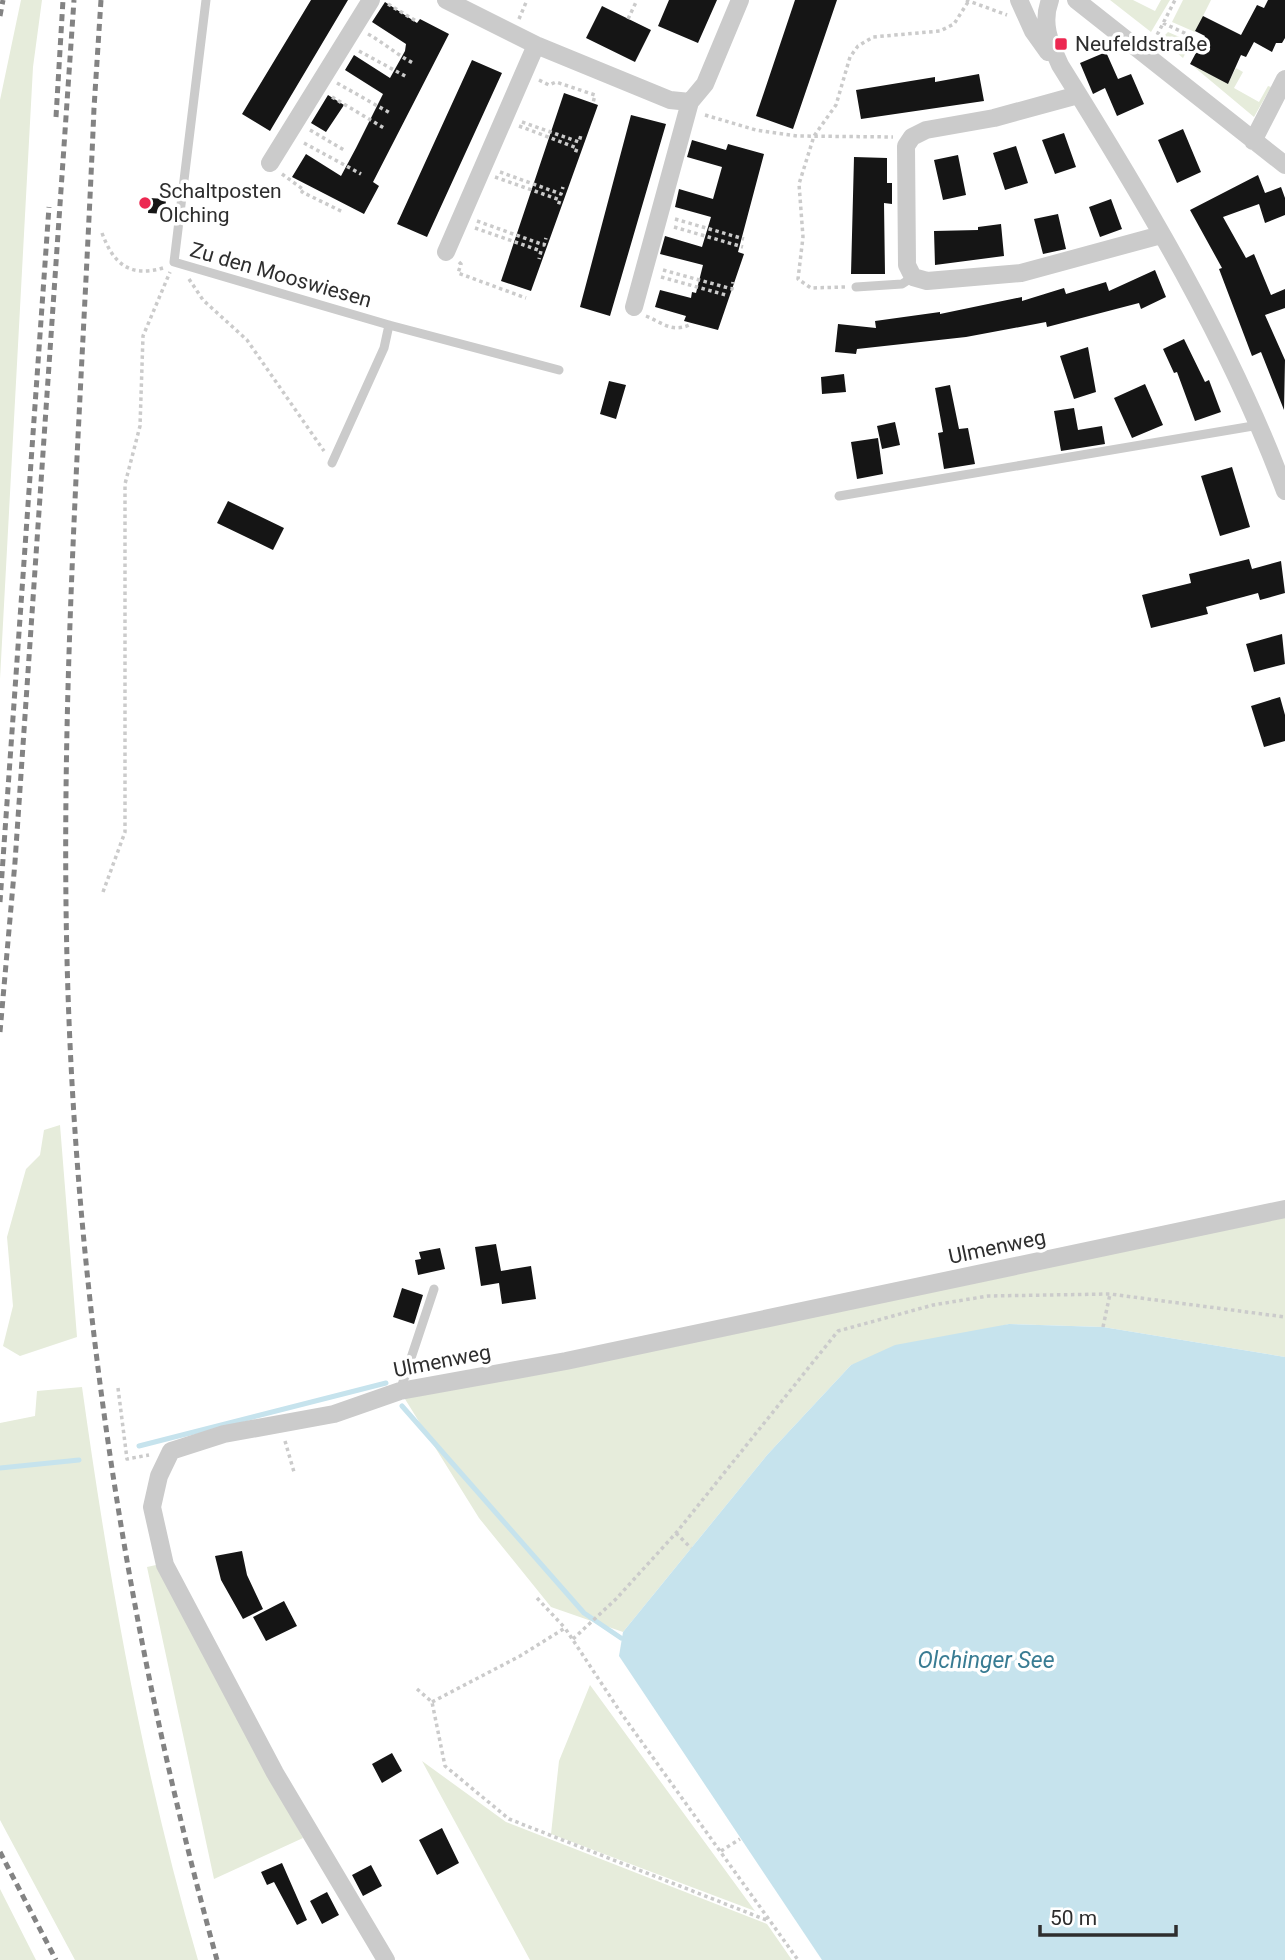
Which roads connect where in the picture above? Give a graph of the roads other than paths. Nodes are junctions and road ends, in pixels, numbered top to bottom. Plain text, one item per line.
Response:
1 (206, 0) edge
2 (371, 0) edge
3 (446, 0) edge
4 (740, 0) edge
5 (1050, 0) edge
6 (1076, 0) edge
7 (1023, 8) edge
8 (536, 45) junction
9 (1060, 65) junction
10 (1285, 79) edge
11 (1079, 95) junction
12 (690, 102) junction
13 (1253, 141) junction
14 (270, 163) road end
15 (1285, 165) edge
16 (1161, 235) junction
17 (446, 252) road end
18 (913, 277) junction
19 (856, 287) road end
20 (634, 307) road end
21 (389, 325) junction
22 (559, 370) dead end
23 (1260, 425) junction
24 (332, 463) road end
25 (1285, 491) edge
26 (839, 496) dead end
27 (1285, 1209) edge
28 (434, 1289) dead end
29 (400, 1391) junction
30 (386, 1960) edge

1 - 21 lane, Zu den Mooswiesen
2 - 14 street
3 - 8 street
4 - 12 street
5 - 9 street
6 - 13 street
7 - 9 street
8 - 12 street
8 - 17 street
9 - 11 street
10 - 13 street
11 - 16 street
11 - 18 street
12 - 20 street
13 - 15 street
16 - 18 street
16 - 23 street
18 - 19 lane
21 - 22 lane, Zu den Mooswiesen
21 - 24 lane, Zu den Mooswiesen
23 - 25 street
23 - 26 lane
27 - 29 street, Ulmenweg
28 - 29 lane
29 - 30 street, Ulmenweg

